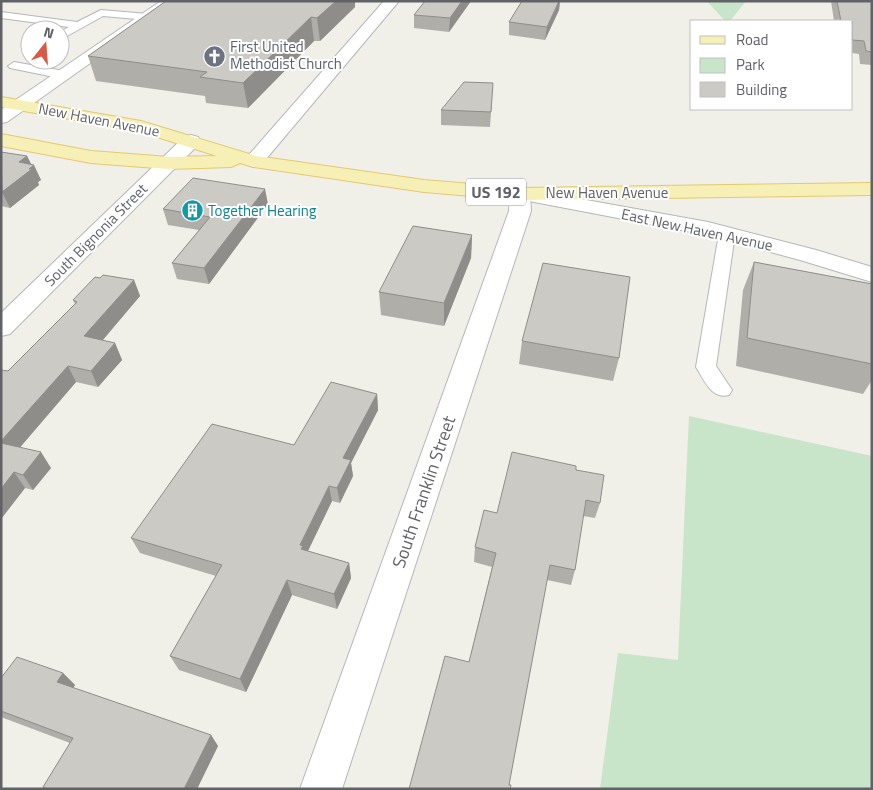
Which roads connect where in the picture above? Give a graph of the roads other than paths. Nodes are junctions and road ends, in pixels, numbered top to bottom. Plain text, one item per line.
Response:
1 (171, 1) edge
2 (392, 1) edge
3 (1, 15) edge
4 (148, 17) junction
5 (80, 25) junction
6 (70, 32) edge
7 (20, 62) edge
8 (1, 65) edge
9 (14, 66) junction
10 (64, 75) junction
11 (1, 102) edge
12 (20, 106) junction
13 (1, 118) edge
14 (1, 140) edge
15 (191, 141) junction
16 (254, 161) junction
17 (169, 163) junction
18 (872, 189) edge
19 (520, 194) junction
20 (727, 234) junction
21 (872, 275) edge
22 (1, 328) edge
23 (722, 390) dead end
24 (321, 789) edge

1 - 4 street
2 - 16 street
3 - 5 lane
4 - 5 lane
4 - 10 street
5 - 6 lane
7 - 9 lane
8 - 9 lane
9 - 10 lane
10 - 12 street
11 - 12 main road, New Haven Avenue / US 192
12 - 13 street
12 - 15 main road, New Haven Avenue / US 192
14 - 17 main road, New Haven Avenue / US 192
15 - 16 main road, New Haven Avenue / US 192
15 - 17 street, South Bignonia Street
16 - 17 main road, New Haven Avenue / US 192
16 - 19 main road, New Haven Avenue / US 192
17 - 22 street, South Bignonia Street
18 - 19 main road, New Haven Avenue / US 192
19 - 20 street, East New Haven Avenue
19 - 24 street, South Franklin Street
20 - 21 street, East New Haven Avenue
20 - 23 lane

